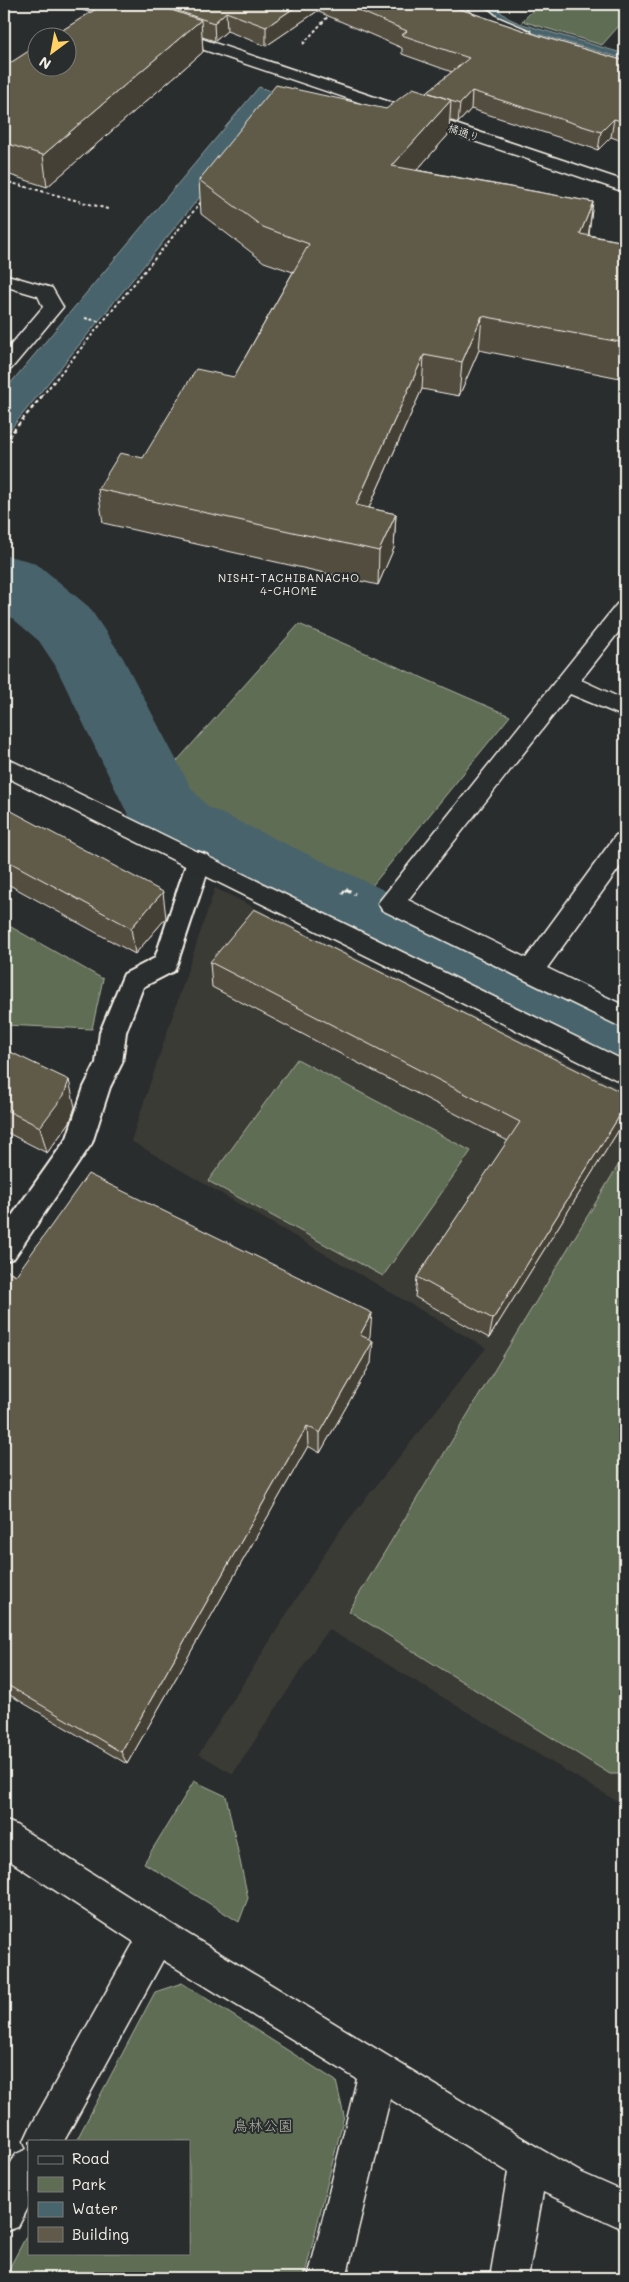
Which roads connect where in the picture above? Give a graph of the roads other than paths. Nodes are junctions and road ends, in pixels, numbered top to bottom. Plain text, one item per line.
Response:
1 (82, 4) edge
2 (472, 4) edge
3 (163, 14) edge
4 (141, 24) junction
5 (538, 38) edge
6 (625, 187) edge
7 (4, 280) edge
8 (4, 365) edge
9 (625, 609) edge
10 (566, 683) junction
11 (625, 709) edge
12 (4, 766) edge
13 (625, 842) edge
14 (199, 861) junction
15 (530, 972) junction
16 (625, 1018) edge
17 (625, 1073) edge
18 (4, 1249) edge
19 (4, 1837) edge
20 (157, 1936) junction
21 (378, 2071) junction
22 (45, 2140) edge
23 (529, 2163) junction
24 (28, 2169) edge
25 (625, 2211) edge
26 (4, 2213) edge
27 (328, 2278) edge
28 (510, 2278) edge

1 - 4 street
2 - 5 street
3 - 4 street
4 - 6 street, 橘通り
7 - 8 street
9 - 10 street
10 - 11 street
10 - 15 street
12 - 14 street
13 - 15 street
14 - 17 street
14 - 18 lane
15 - 16 street
19 - 20 street
20 - 21 street
20 - 22 street
21 - 23 street
21 - 27 street
23 - 25 street
23 - 28 street
24 - 26 street

